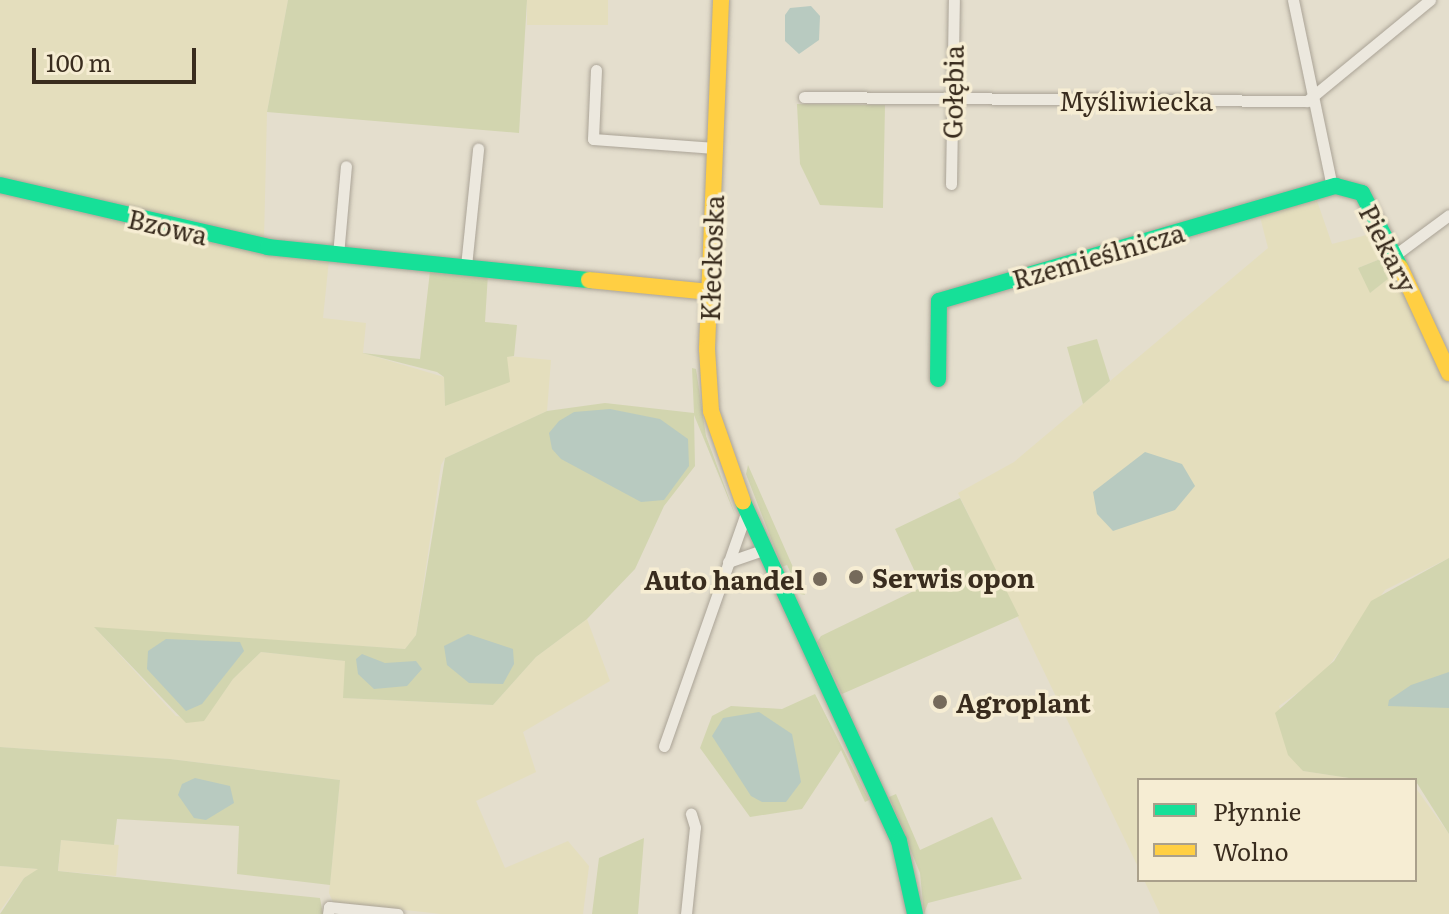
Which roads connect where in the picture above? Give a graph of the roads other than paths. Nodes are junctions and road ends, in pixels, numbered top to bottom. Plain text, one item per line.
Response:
1 (721, 0) edge
2 (954, 0) edge
3 (1293, 0) edge
4 (1430, 0) edge
5 (596, 70) dead end
6 (804, 97) dead end
7 (952, 99) junction
8 (1313, 99) junction
9 (715, 148) junction
10 (478, 149) dead end
11 (346, 166) dead end
12 (951, 184) dead end
13 (0, 185) edge
14 (1332, 187) junction
15 (1449, 215) edge
16 (338, 255) junction
17 (1395, 255) junction
18 (466, 266) junction
19 (709, 292) junction
20 (1449, 373) edge
21 (938, 379) dead end
22 (747, 510) junction
23 (765, 549) junction
24 (728, 562) junction
25 (664, 746) dead end
26 (691, 814) dead end
27 (328, 914) edge
28 (398, 914) edge
29 (686, 914) edge
30 (915, 914) edge

1 - 9 street, Kłeckoska
2 - 7 street, Gołębia
3 - 8 street, Piekary
4 - 8 street
5 - 9 street
6 - 7 street, Myśliwiecka
7 - 8 street, Myśliwiecka
7 - 12 street, Gołębia
8 - 14 street, Piekary
9 - 19 street, Kłeckoska
10 - 18 street
11 - 16 street
13 - 16 street, Bzowa
14 - 17 street, Piekary
14 - 21 street, Rzemieślnicza
15 - 17 street
16 - 18 street, Bzowa
17 - 20 street, Piekary
18 - 19 street, Bzowa
19 - 22 street, Kłeckoska
22 - 23 street, Kłeckoska
22 - 24 street
23 - 24 street
23 - 30 street, Kłeckoska
24 - 25 street
26 - 29 street
27 - 28 street

